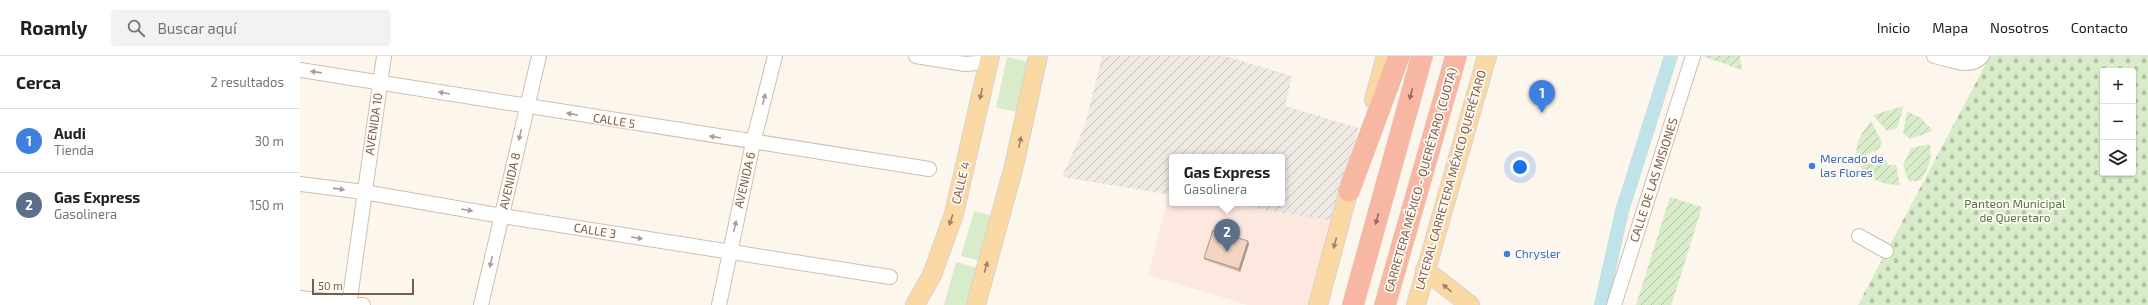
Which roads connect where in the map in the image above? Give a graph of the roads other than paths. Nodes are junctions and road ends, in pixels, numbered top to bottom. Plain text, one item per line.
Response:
1 (384, 56) edge
2 (539, 56) edge
3 (775, 56) edge
4 (916, 56) edge
5 (1038, 56) edge
6 (1386, 56) edge
7 (1399, 56) edge
8 (1422, 56) edge
9 (1456, 56) edge
10 (1487, 56) edge
11 (1693, 56) edge
12 (1934, 56) edge
13 (1982, 56) edge
14 (989, 59) edge
15 (300, 70) edge
16 (380, 82) junction
17 (527, 107) junction
18 (753, 143) junction
19 (929, 169) dead end
20 (300, 184) edge
21 (1349, 191) junction
22 (364, 192) junction
23 (502, 216) junction
24 (1859, 236) dead end
25 (1886, 251) dead end
26 (729, 252) junction
27 (1425, 270) junction
28 (890, 277) dead end
29 (300, 298) edge
30 (354, 305) edge
31 (481, 305) edge
32 (719, 305) edge
33 (915, 305) edge
34 (976, 305) edge
35 (1318, 305) edge
36 (1353, 305) edge
37 (1385, 305) edge
38 (1416, 305) edge
39 (1470, 305) edge
40 (1614, 305) edge

1 - 16 street, AVENIDA 10
2 - 17 street, AVENIDA 8
18 -> 3 street, AVENIDA 6
4 - 14 street
34 -> 5 main road
6 - 21 main road
7 - 21 highway
8 -> 36 highway
9 - 37 highway, CARRETERA MÉXICO - QUERÉTARO (CUOTA)
10 - 27 main road, LATERAL CARRETERA MÉXICO QUERÉTARO
11 - 40 street, CALLE DE LAS MISIONES
12 - 13 street
14 -> 33 main road, CALLE 4
16 -> 15 street, CALLE 5
17 -> 16 street, CALLE 5
16 - 22 street, AVENIDA 10
18 -> 17 street, CALLE 5
17 -> 23 street, AVENIDA 8
18 - 19 street, CALLE 5
26 -> 18 street, AVENIDA 6
20 -> 22 street, CALLE 3
21 -> 35 main road
22 -> 23 street, CALLE 3
22 - 30 street, AVENIDA 10
23 -> 26 street, CALLE 3
23 -> 31 street, AVENIDA 8
24 - 25 street
26 - 28 street, CALLE 3
26 - 32 street, AVENIDA 6
27 - 38 main road, LATERAL CARRETERA MÉXICO QUERÉTARO
39 -> 27 main road
29 - 30 street

